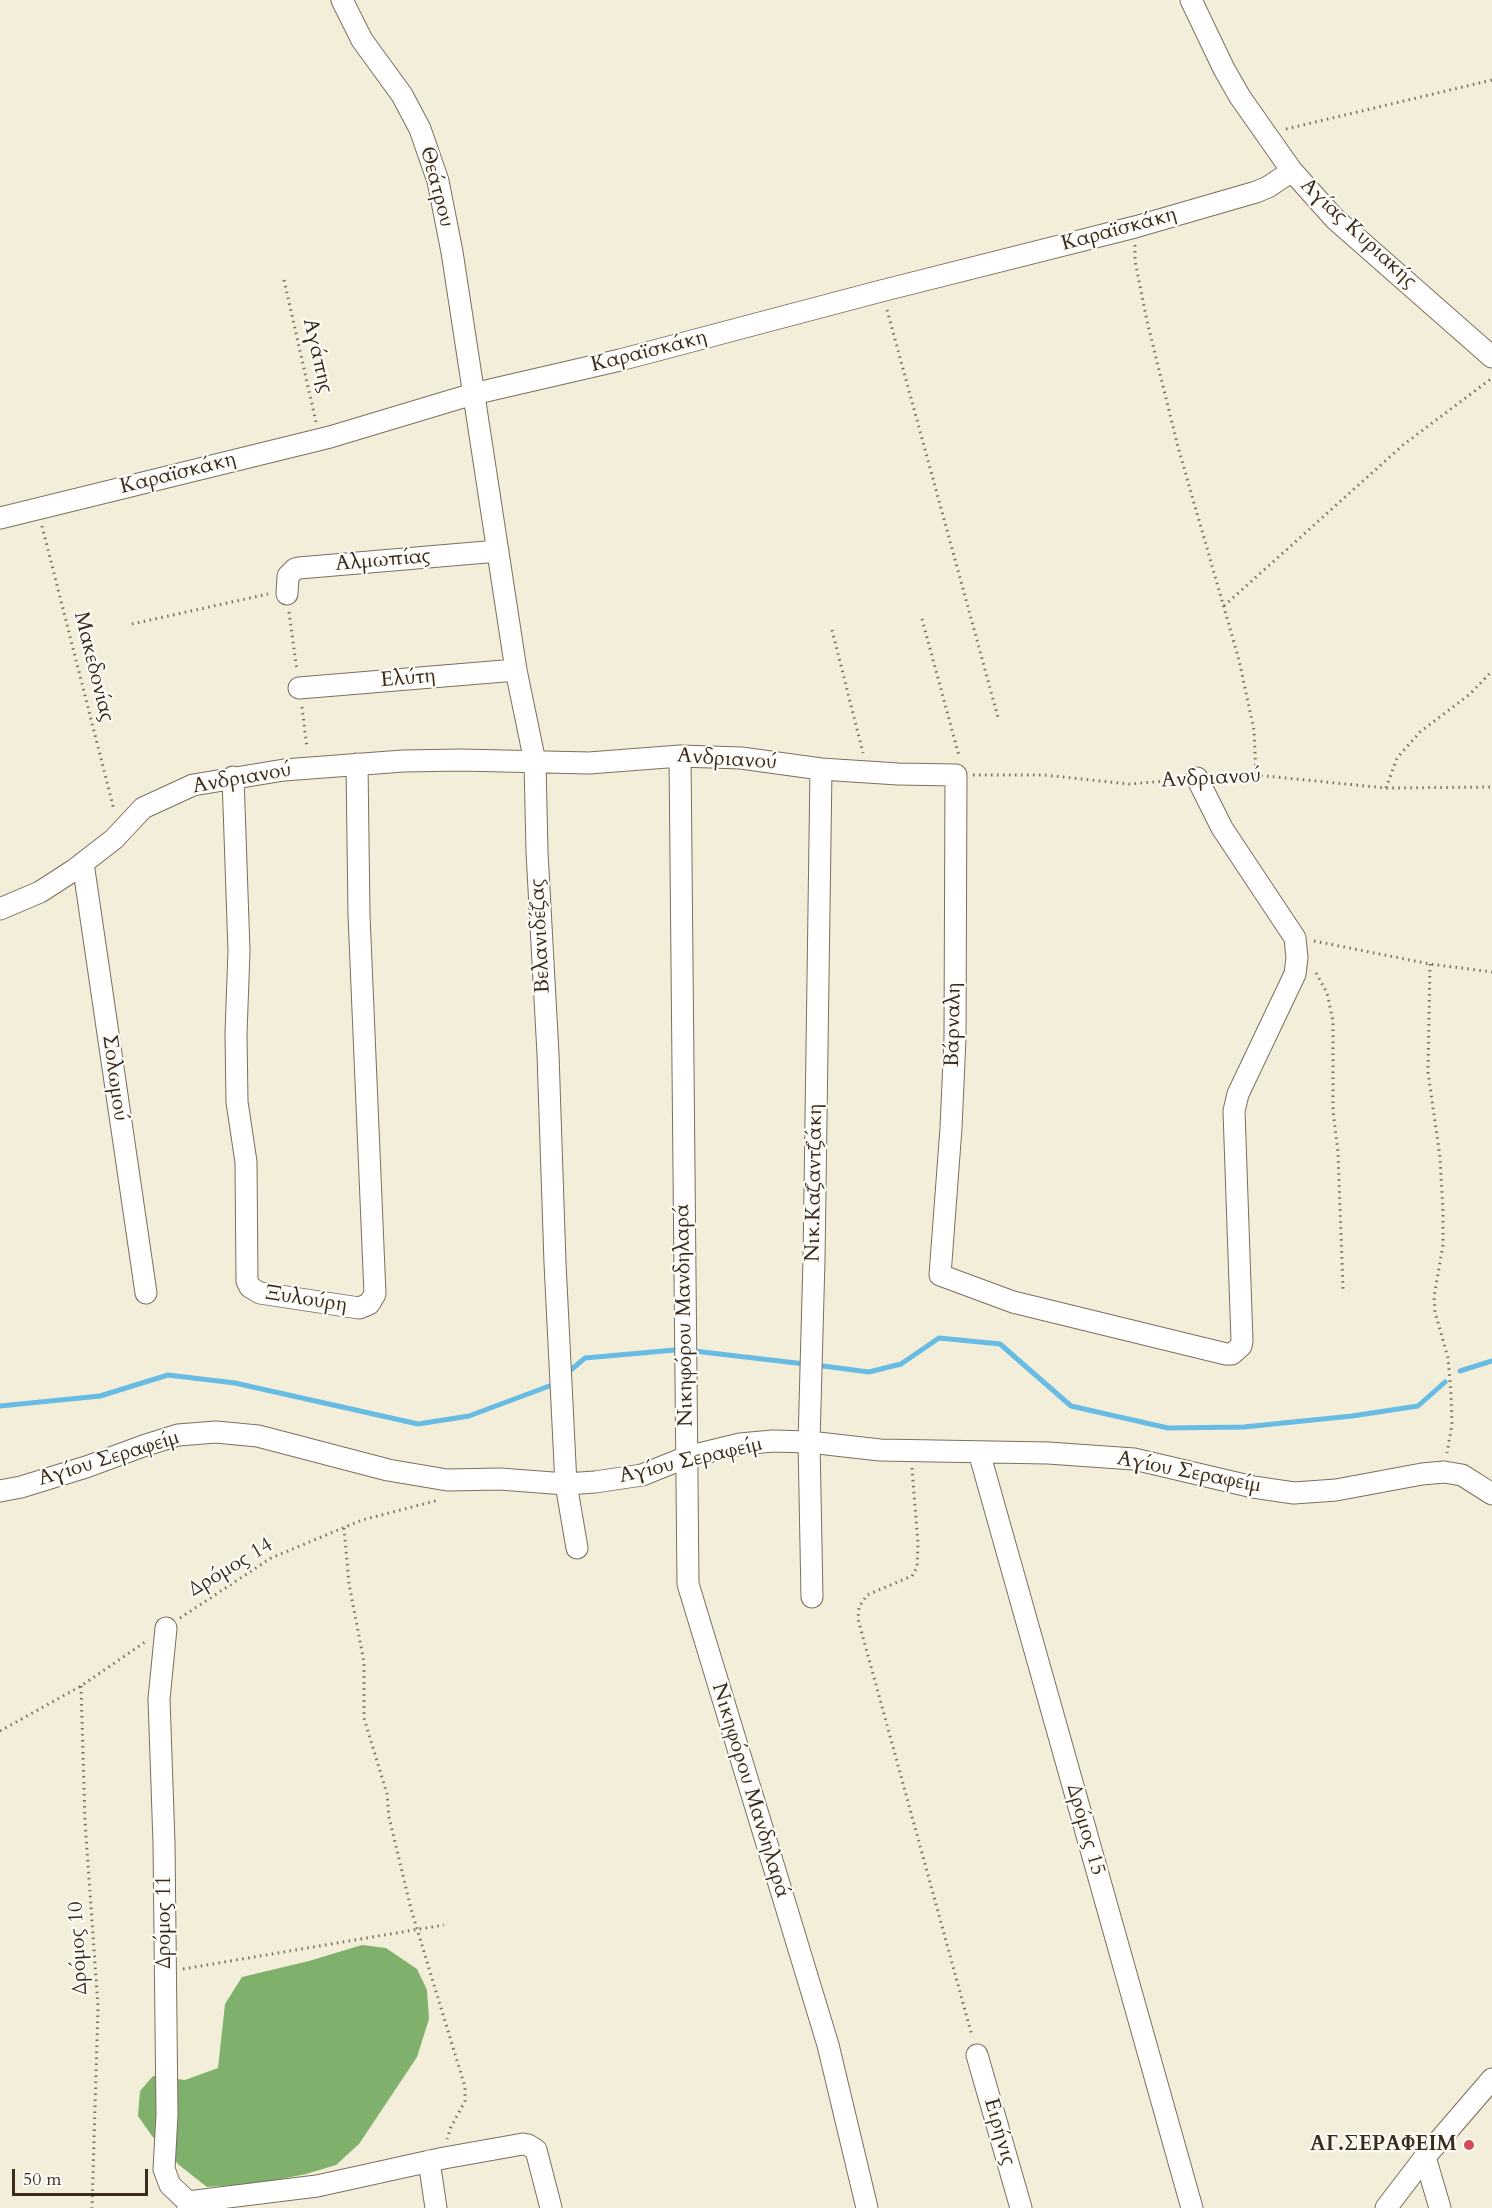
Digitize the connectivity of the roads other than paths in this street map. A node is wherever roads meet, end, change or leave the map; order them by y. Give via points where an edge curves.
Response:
1 (342, 0) edge
2 (1191, 0) edge
3 (1292, 171) junction
4 (1492, 357) edge
5 (473, 394) junction
6 (0, 518) edge
7 (498, 551) junction
8 (287, 594) road end
9 (516, 670) junction
10 (299, 688) road end
11 (680, 756) junction
12 (535, 762) junction
13 (357, 764) junction
14 (821, 769) junction
15 (956, 775) joint
16 (233, 777) junction
17 (1197, 778) road end
18 (83, 863) junction
19 (0, 909) edge
20 (146, 1293) dead end
21 (809, 1442) junction
22 (979, 1452) junction
23 (687, 1457) junction
24 (566, 1484) junction
25 (0, 1491) edge
26 (1492, 1494) edge
27 (577, 1548) dead end
28 (812, 1597) dead end
29 (166, 1628) road end
30 (977, 2055) road end
31 (1492, 2079) edge
32 (1425, 2157) junction
33 (436, 2159) junction
34 (188, 2205) edge
35 (436, 2208) edge
36 (551, 2208) edge
37 (867, 2208) edge
38 (1021, 2208) edge
39 (1191, 2208) edge
40 (1386, 2208) edge
41 (1440, 2208) edge

1 - 5 street, Θεάτρου via 362,40 420,129 438,181
2 - 3 street, Αγίας Κυριακής via 1224,69
3 - 4 street, Αγίας Κυριακής via 1335,219
3 - 5 street, Καραϊσκάκη via 1256,192 1135,227
5 - 6 street, Καραϊσκάκη via 320,439
5 - 7 street, Βελανιδέζας
7 - 8 street, Αλμωπίας via 300,568 288,576
7 - 9 street, Βελανιδέζας
9 - 10 street, Ελύτη
9 - 12 street, Βελανιδέζας
11 - 12 street, Ανδριανού via 589,763
11 - 14 street, Ανδριανού via 741,758
11 - 23 street, Νικηφόρου Μανδηλαρά
12 - 13 street, Ανδριανού
12 - 24 street, Βελανιδέζας
13 - 16 street, Ανδριανού
13 - 16 street, Ξυλούρη via 359,915 375,1294 369,1304 359,1308 260,1293 247,1281 246,1162 237,1102 239,951
14 - 15 street, Ανδριανού
14 - 21 street, Νικ.Καζαντζάκη
15 - 17 street, Βάρναλη via 955,1038 940,1275 1013,1302 1226,1354 1237,1351 1242,1341 1234,1111 1238,1094 1295,974 1297,958 1295,938 1222,828
16 - 18 street, Ανδριανού via 193,785 143,808
18 - 19 street, Ανδριανού via 40,892
18 - 20 street, Σολωμού
21 - 22 street, Αγίου Σεραφείμ via 910,1452
21 - 23 street, Αγίου Σεραφείμ via 740,1444
21 - 28 street, Νικ.Καζαντζάκη
22 - 26 street, Αγίου Σεραφείμ via 1134,1459 1294,1493 1444,1472 1462,1475
22 - 39 street, Δρόμος 15
23 - 24 street, Αγίου Σεραφείμ via 642,1474
23 - 37 street, Νικηφόρου Μανδηλαρά via 688,1584 828,2044
24 - 25 street, Αγίου Σεραφείμ via 447,1480 388,1470 258,1436 216,1432 178,1435
24 - 27 street, Βελανιδέζας
29 - 34 street, Δρόμος 11 via 159,1699 167,2115 164,2169 170,2184
30 - 38 street, Ειρήνις
31 - 32 street
32 - 40 street
32 - 41 street
33 - 34 street via 317,2186
33 - 35 street
33 - 36 street via 528,2145 536,2150

